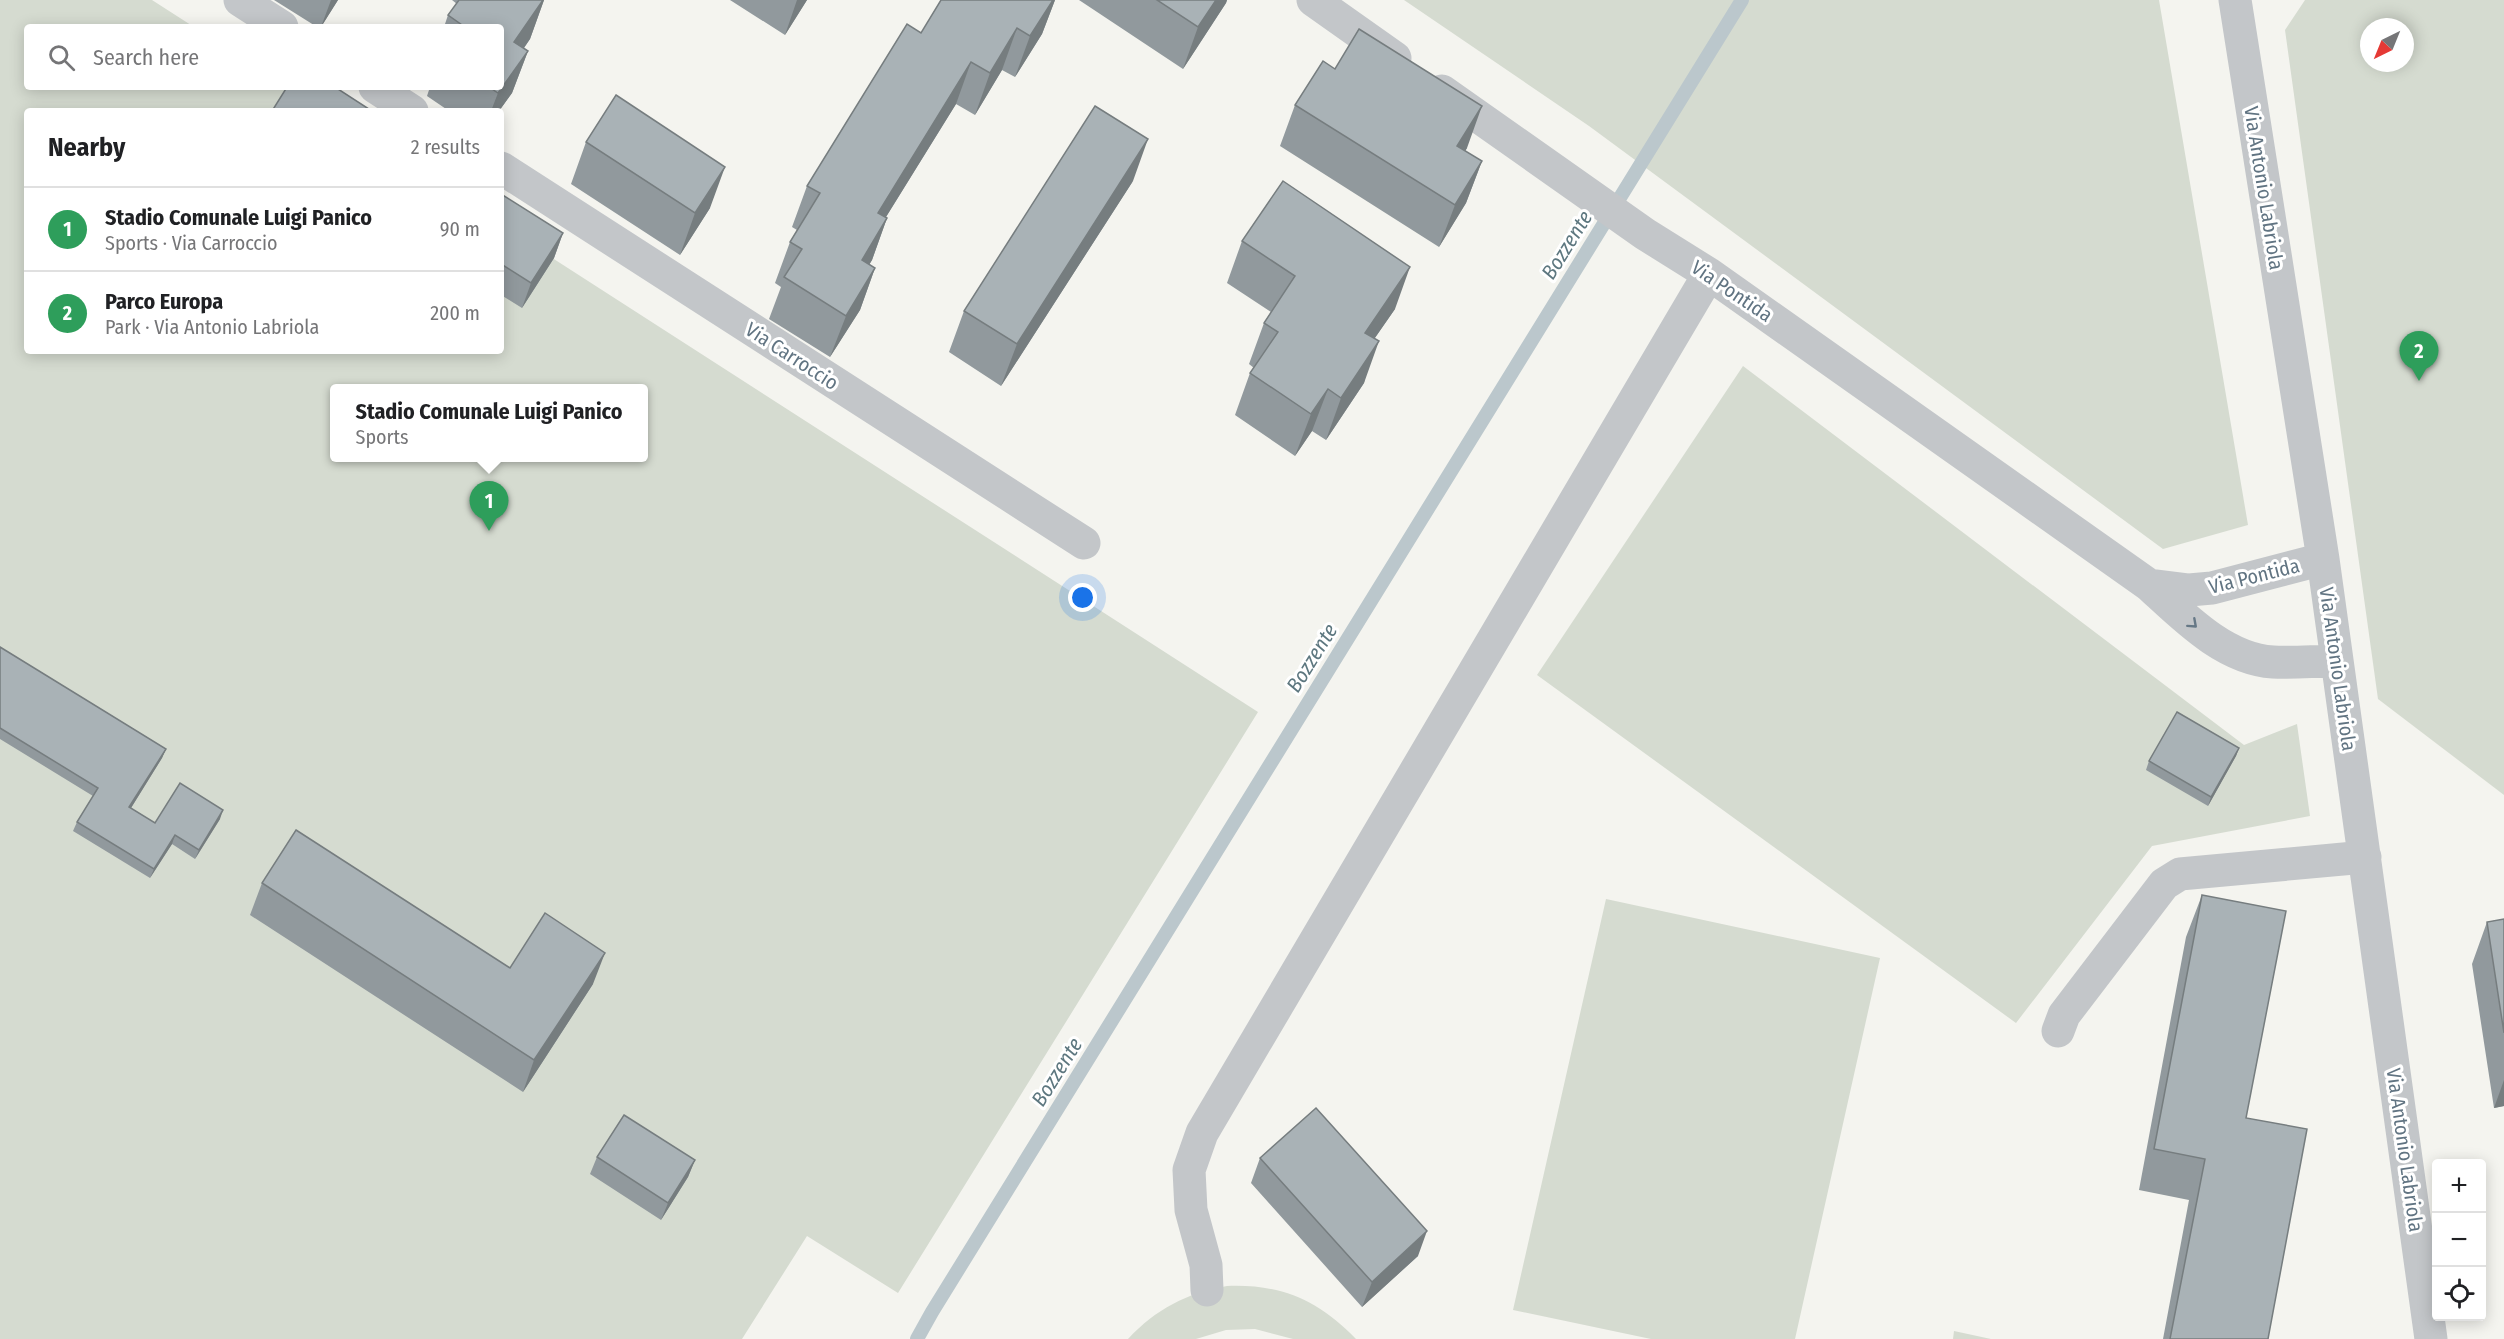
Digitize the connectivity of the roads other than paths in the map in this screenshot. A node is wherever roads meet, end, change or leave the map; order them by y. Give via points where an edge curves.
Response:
1 (240, 0) edge
2 (1313, 0) edge
3 (2235, 0) edge
4 (277, 24) edge
5 (380, 90) edge
6 (407, 108) edge
7 (504, 170) edge
8 (1709, 274) junction
9 (1084, 543) dead end
10 (2323, 559) junction
11 (2150, 585) junction
12 (2337, 661) junction
13 (2365, 858) junction
14 (2058, 1032) dead end
15 (1207, 1290) dead end
16 (2431, 1339) edge

1 - 4 street
2 - 8 street, Via Pontida via 1644,234
3 - 10 street, Via Antonio Labriola
5 - 6 street
7 - 9 street, Via Carroccio
8 - 11 street, Via Pontida
8 - 15 street via 1202,1133 1189,1170 1191,1210 1206,1265
10 - 11 street, Via Pontida via 2212,588 2189,590
10 - 12 street, Via Antonio Labriola
11 -> 12 street, Via Pontida via 2201,632 2235,651 2271,662
12 - 13 street, Via Antonio Labriola
13 - 14 street via 2180,874 2164,884 2064,1015
13 - 16 street, Via Antonio Labriola

